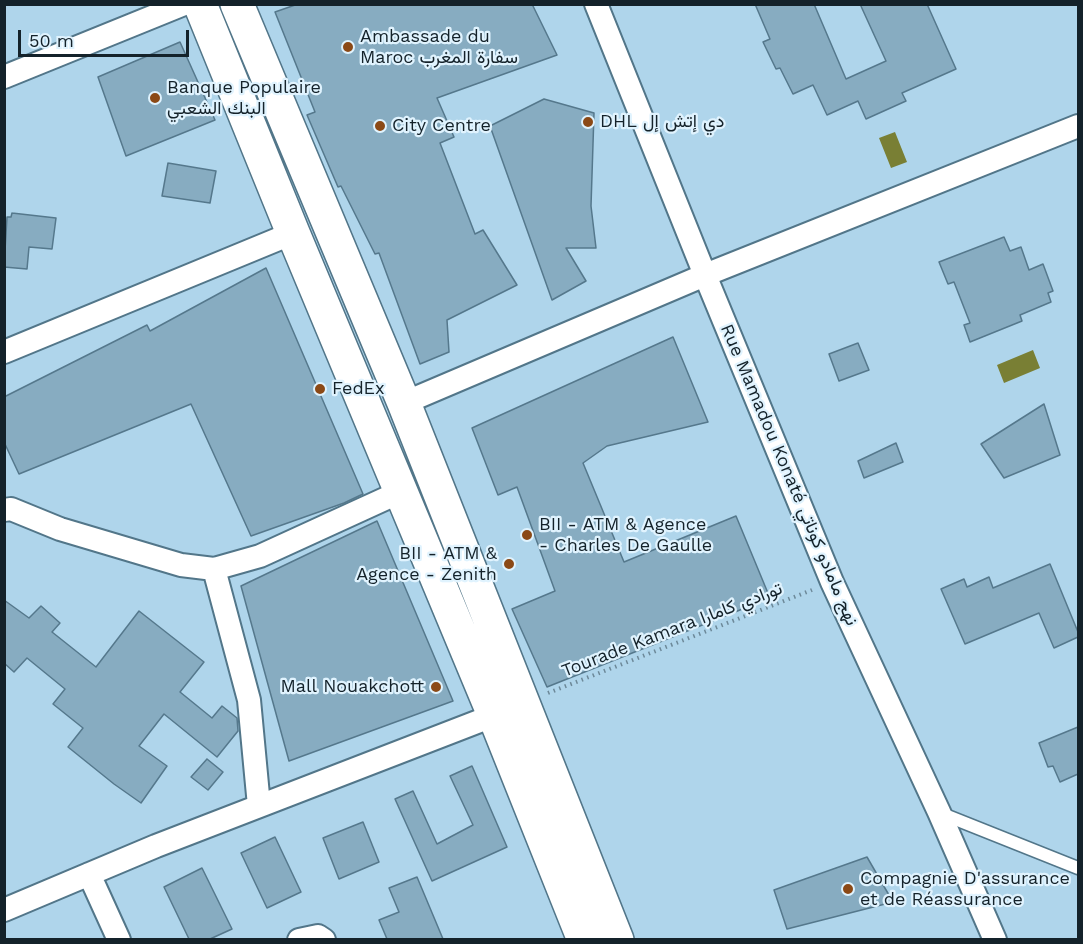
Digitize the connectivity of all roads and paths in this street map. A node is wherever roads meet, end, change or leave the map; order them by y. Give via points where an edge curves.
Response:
1 (184, 4) edge
2 (200, 4) edge
3 (237, 4) edge
4 (596, 4) edge
5 (4, 77) edge
6 (1078, 126) edge
7 (293, 233) junction
8 (705, 275) junction
9 (4, 352) edge
10 (404, 403) junction
11 (400, 492) junction
12 (4, 510) edge
13 (214, 569) junction
14 (832, 582) junction
15 (508, 709) junction
16 (259, 806) junction
17 (939, 812) junction
18 (1078, 868) edge
19 (89, 874) junction
20 (4, 910) edge
21 (119, 939) edge
22 (299, 939) edge
23 (324, 939) edge
24 (585, 939) edge
25 (617, 939) edge
26 (995, 939) edge

1 - 5 street
2 - 7 street
3 - 10 street
4 - 8 street, Rue Mamadou Konaté نهج مامادو كوناتي
6 - 8 street
7 - 9 street
7 - 11 street
8 - 10 street
8 - 14 street, Rue Mamadou Konaté نهج مامادو كوناتي
10 - 15 street
11 - 13 street via 260,556
11 - 15 street
12 - 13 street via 11,509 60,529 181,565
13 - 16 street via 249,700
14 - 15 path, Tourade Kamara تورادي كامارا
14 - 17 street, Rue Mamadou Konaté نهج مامادو كوناتي
15 - 16 street
15 - 24 street
15 - 25 street
16 - 19 street
17 - 18 lane
17 - 26 street, Rue Mamadou Konaté نهج مامادو كوناتي
19 - 20 street
19 - 21 street
22 - 23 street

